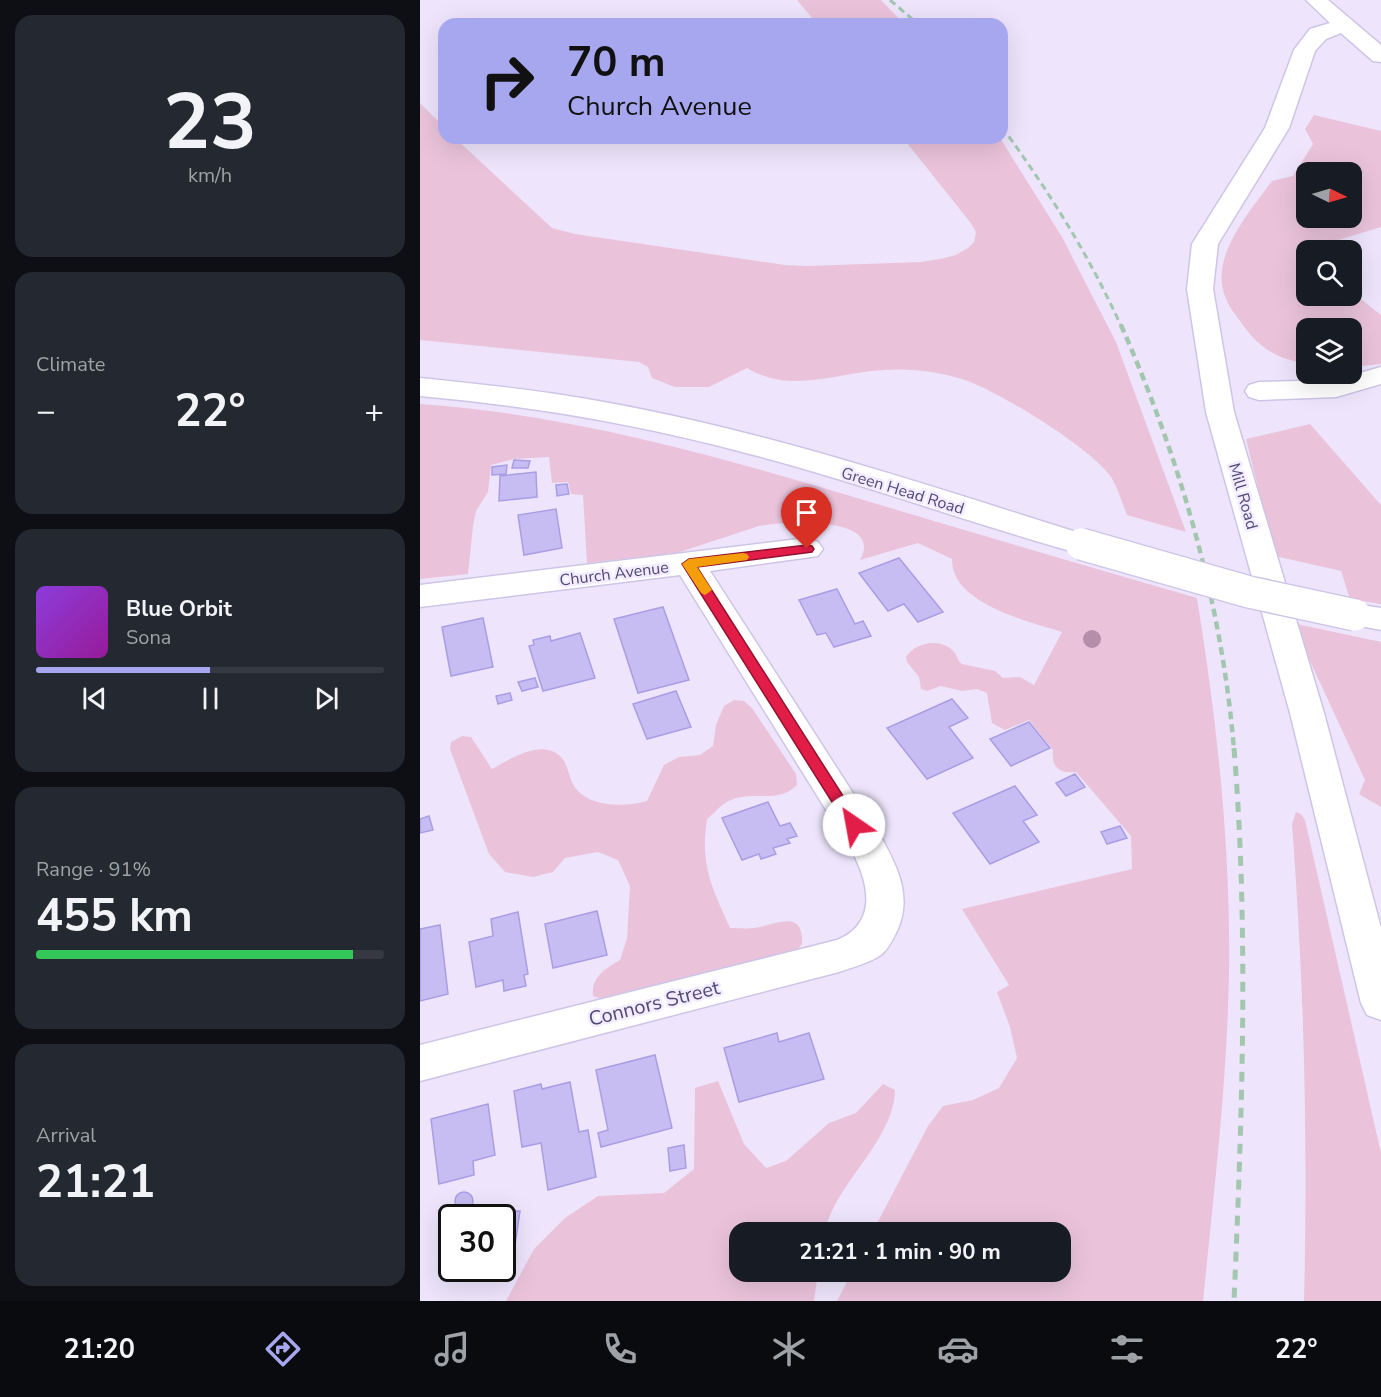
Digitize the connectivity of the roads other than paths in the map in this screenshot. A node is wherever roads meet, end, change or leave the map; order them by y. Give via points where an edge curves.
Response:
1 (1316, 0) edge
2 (1343, 25) junction
3 (1381, 56) edge
4 (1381, 375) edge
5 (420, 387) edge
6 (1259, 391) dead end
7 (807, 549) dead end
8 (689, 564) junction
9 (420, 596) edge
10 (1368, 617) edge
11 (1381, 1003) edge
12 (420, 1063) edge

1 - 2 street
2 - 3 street
2 - 11 street, Mill Road via 1318,34 1305,50 1277,128 1205,244 1200,289 1220,412 1307,712
4 - 6 street via 1336,388
5 - 10 street, Green Head Road, bridge via 551,402 653,421 860,477 1249,592
7 - 8 street, Church Avenue
8 - 9 street, Church Avenue
8 - 12 street, Connors Street via 867,845 880,870 885,893 879,927 872,939 839,956

